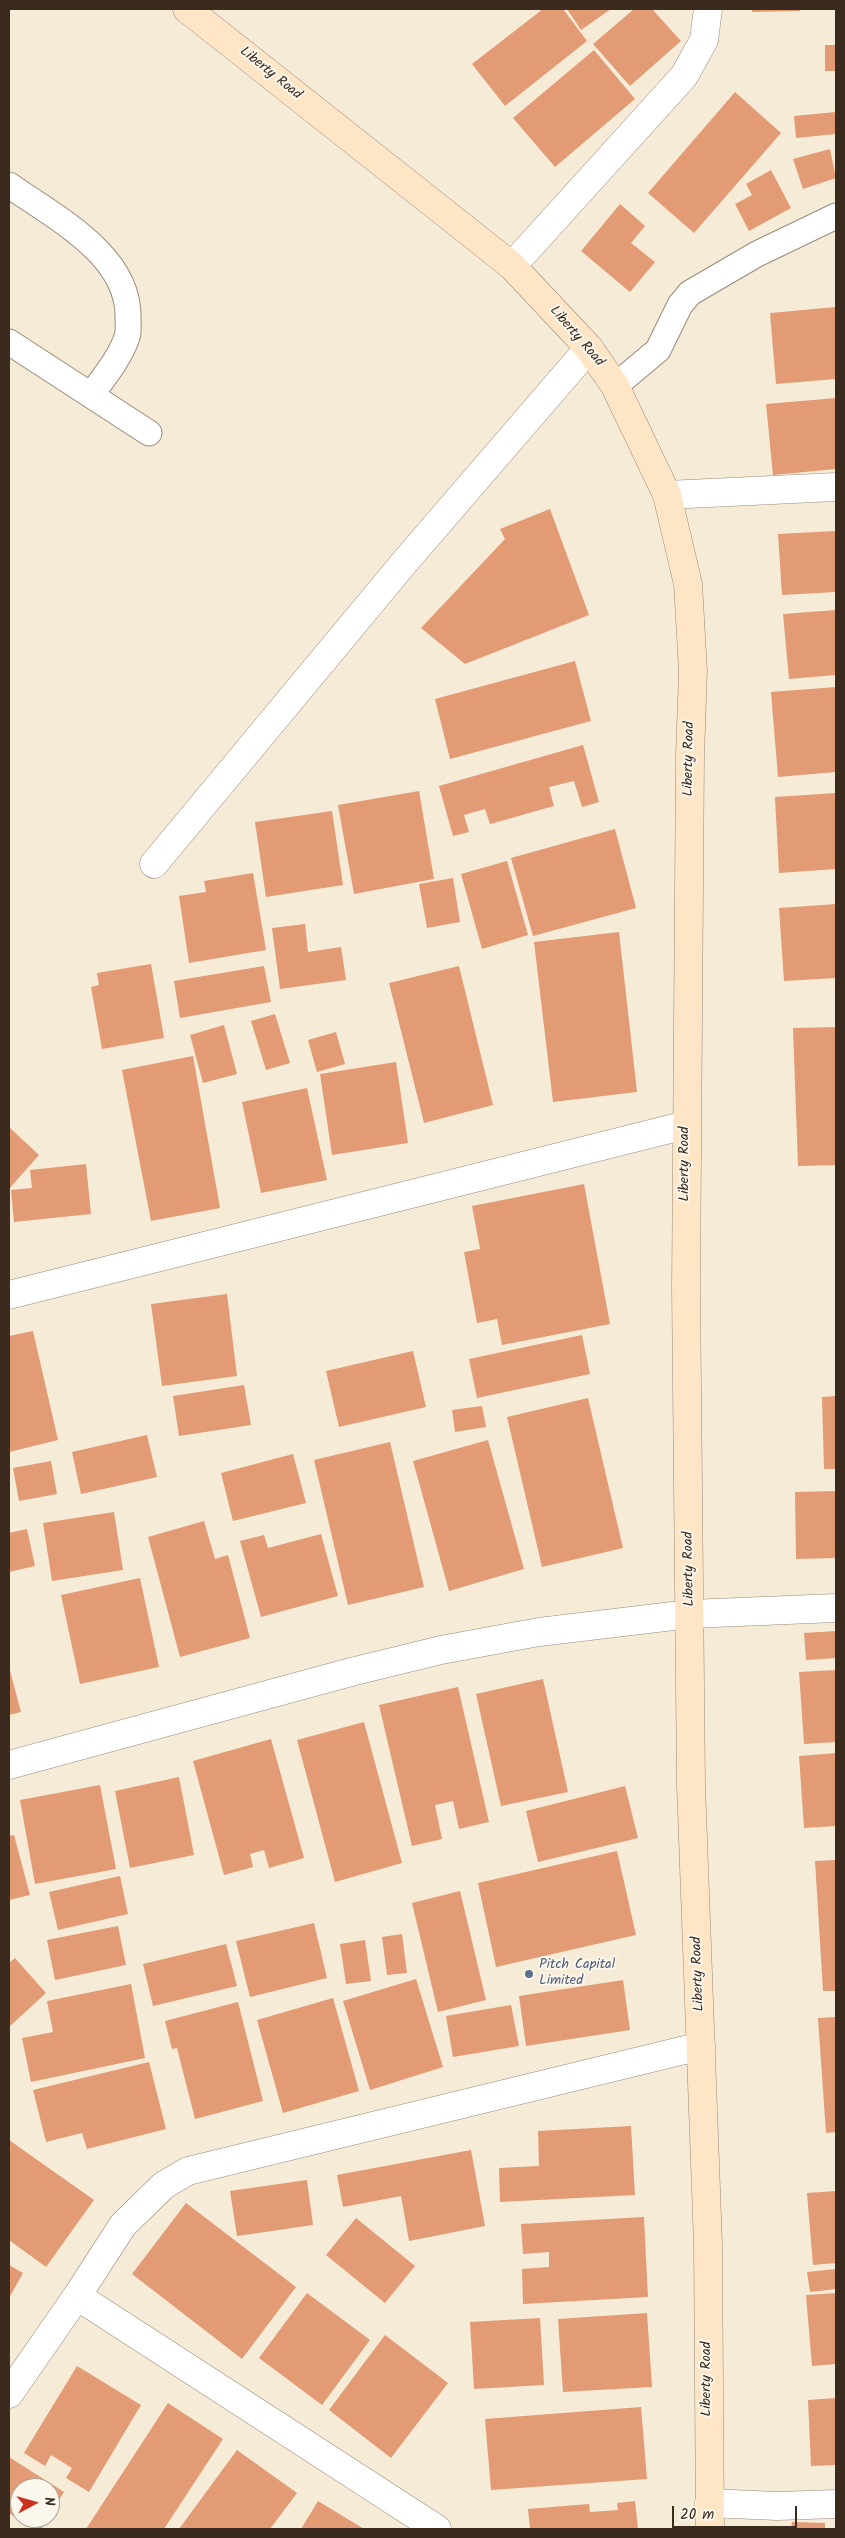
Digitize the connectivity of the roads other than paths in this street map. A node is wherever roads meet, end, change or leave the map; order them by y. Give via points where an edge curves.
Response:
1 (187, 9) edge
2 (708, 9) edge
3 (9, 186) edge
4 (836, 216) edge
5 (512, 266) junction
6 (9, 342) edge
7 (589, 348) junction
8 (615, 386) junction
9 (91, 395) junction
10 (149, 434) dead end
11 (836, 487) edge
12 (667, 495) junction
13 (154, 864) dead end
14 (686, 1125) junction
15 (9, 1295) edge
16 (836, 1608) edge
17 (690, 1614) junction
18 (9, 1765) edge
19 (702, 2046) junction
20 (77, 2296) junction
21 (9, 2394) edge
22 (836, 2504) edge
23 (710, 2516) edge
24 (437, 2529) edge

1 - 5 street, Liberty Road
2 - 5 street via 704,40 684,76
3 - 9 lane via 95,246 120,278 129,305 128,336
4 - 8 lane via 757,254 690,293 680,305 658,350
5 - 7 street, Liberty Road
6 - 9 lane
7 - 8 street, Liberty Road
7 - 13 street via 403,564
8 - 12 street, Liberty Road
9 - 10 lane
11 - 12 street
12 - 14 street, Liberty Road via 688,584 693,672
14 - 15 street
14 - 17 street, Liberty Road
16 - 17 street
17 - 18 street via 539,1632 441,1650
17 - 19 street, Liberty Road via 691,1785
19 - 20 street via 188,2171 164,2185 123,2225
19 - 23 street, Liberty Road via 708,2244
20 - 21 street
20 - 24 street
22 - 23 street via 777,2506

